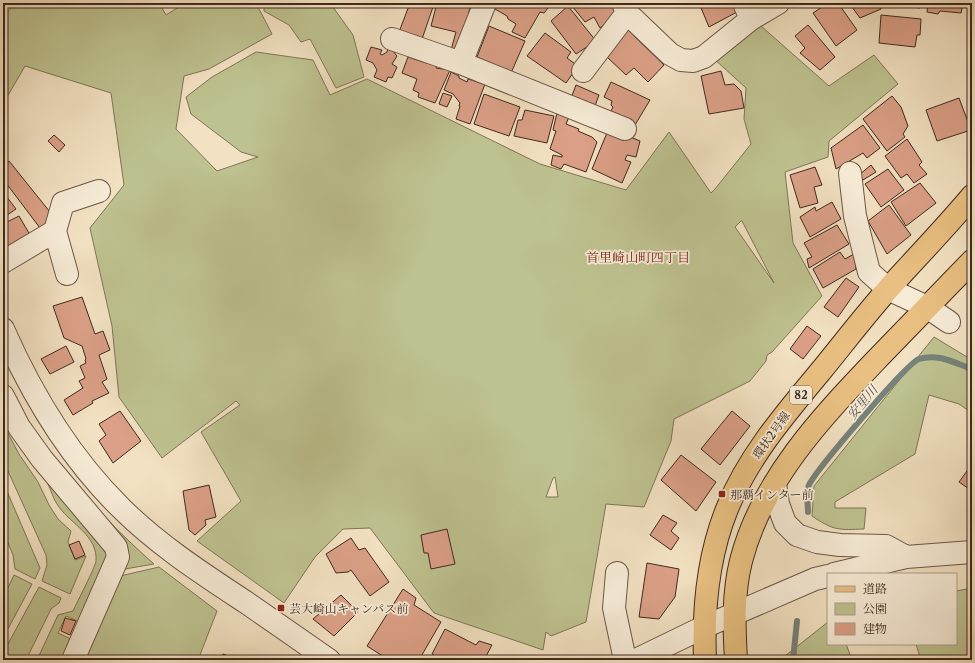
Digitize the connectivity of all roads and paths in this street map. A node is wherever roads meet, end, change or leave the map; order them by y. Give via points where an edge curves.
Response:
1 (485, 3) edge
2 (778, 3) edge
3 (625, 8) edge
4 (748, 11) edge
5 (392, 39) dead end
6 (461, 63) junction
7 (583, 71) dead end
8 (625, 129) dead end
9 (850, 174) dead end
10 (99, 191) dead end
11 (972, 196) edge
12 (55, 231) junction
13 (972, 261) edge
14 (3, 262) edge
15 (67, 274) dead end
16 (888, 289) junction
17 (928, 307) junction
18 (949, 322) dead end
19 (3, 329) edge
20 (3, 396) edge
21 (776, 484) junction
22 (972, 552) edge
23 (906, 557) junction
24 (873, 569) edge
25 (617, 573) dead end
26 (842, 573) edge
27 (827, 576) edge
28 (734, 615) junction
29 (704, 627) junction
30 (73, 660) edge
31 (329, 660) edge
32 (625, 660) edge
33 (636, 660) edge
34 (705, 660) edge
35 (736, 660) edge

1 - 6 street
2 - 4 street
3 - 4 street via 670,54 681,60 693,61 704,56
3 - 7 street
5 - 6 street
6 - 8 street
9 - 16 street via 855,216 869,272
10 - 12 street via 63,203
11 - 16 main road, 環状2号線 / 82
12 - 14 street
12 - 15 street
13 - 17 main road, 82
16 - 17 street
16 - 29 main road, 環状2号線 / 82 via 774,428 744,475 727,508 713,555
17 - 18 street
17 - 21 main road, 82 via 830,408 804,440
19 - 31 street via 49,420 92,478 121,508 153,537 199,571
20 - 30 street via 19,427 42,459 116,547 118,557
21 - 23 street via 778,504 785,522 797,535 817,542 840,545 886,546
21 - 28 main road, 82 via 748,540 738,576
22 - 23 street
23 - 24 street
24 - 26 street
25 - 32 street via 614,608
27 - 28 street via 815,579
28 - 29 street
28 - 35 main road, 82
29 - 33 street
29 - 34 main road, 環状2号線 / 82

